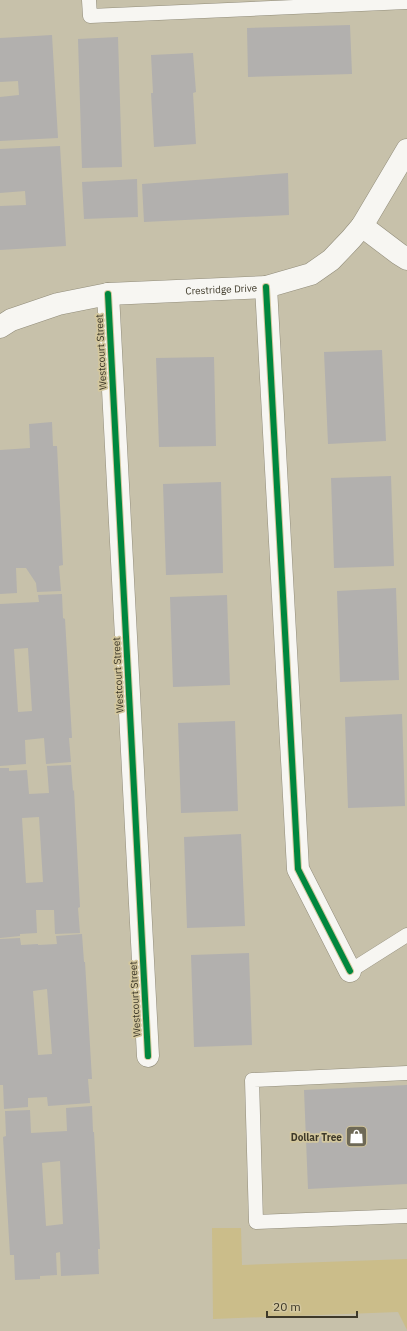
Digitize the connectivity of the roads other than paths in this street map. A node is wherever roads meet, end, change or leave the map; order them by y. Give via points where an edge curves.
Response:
1 (89, 0) edge
2 (407, 2) edge
3 (407, 150) edge
4 (362, 226) junction
5 (407, 259) edge
6 (266, 287) junction
7 (108, 294) junction
8 (0, 327) edge
9 (407, 935) edge
10 (350, 971) joint
11 (148, 1056) dead end
12 (407, 1074) edge
13 (407, 1216) edge

1 - 2 lane via 90,16
3 - 4 street, Crestridge Drive
4 - 5 street
4 - 6 street, Crestridge Drive via 331,260 311,274
6 - 7 street, Crestridge Drive
6 - 10 street via 298,869
7 - 8 street, Crestridge Drive via 58,304 10,320
7 - 11 street, Westcourt Street
9 - 10 lane
12 - 13 lane via 252,1080 256,1222

